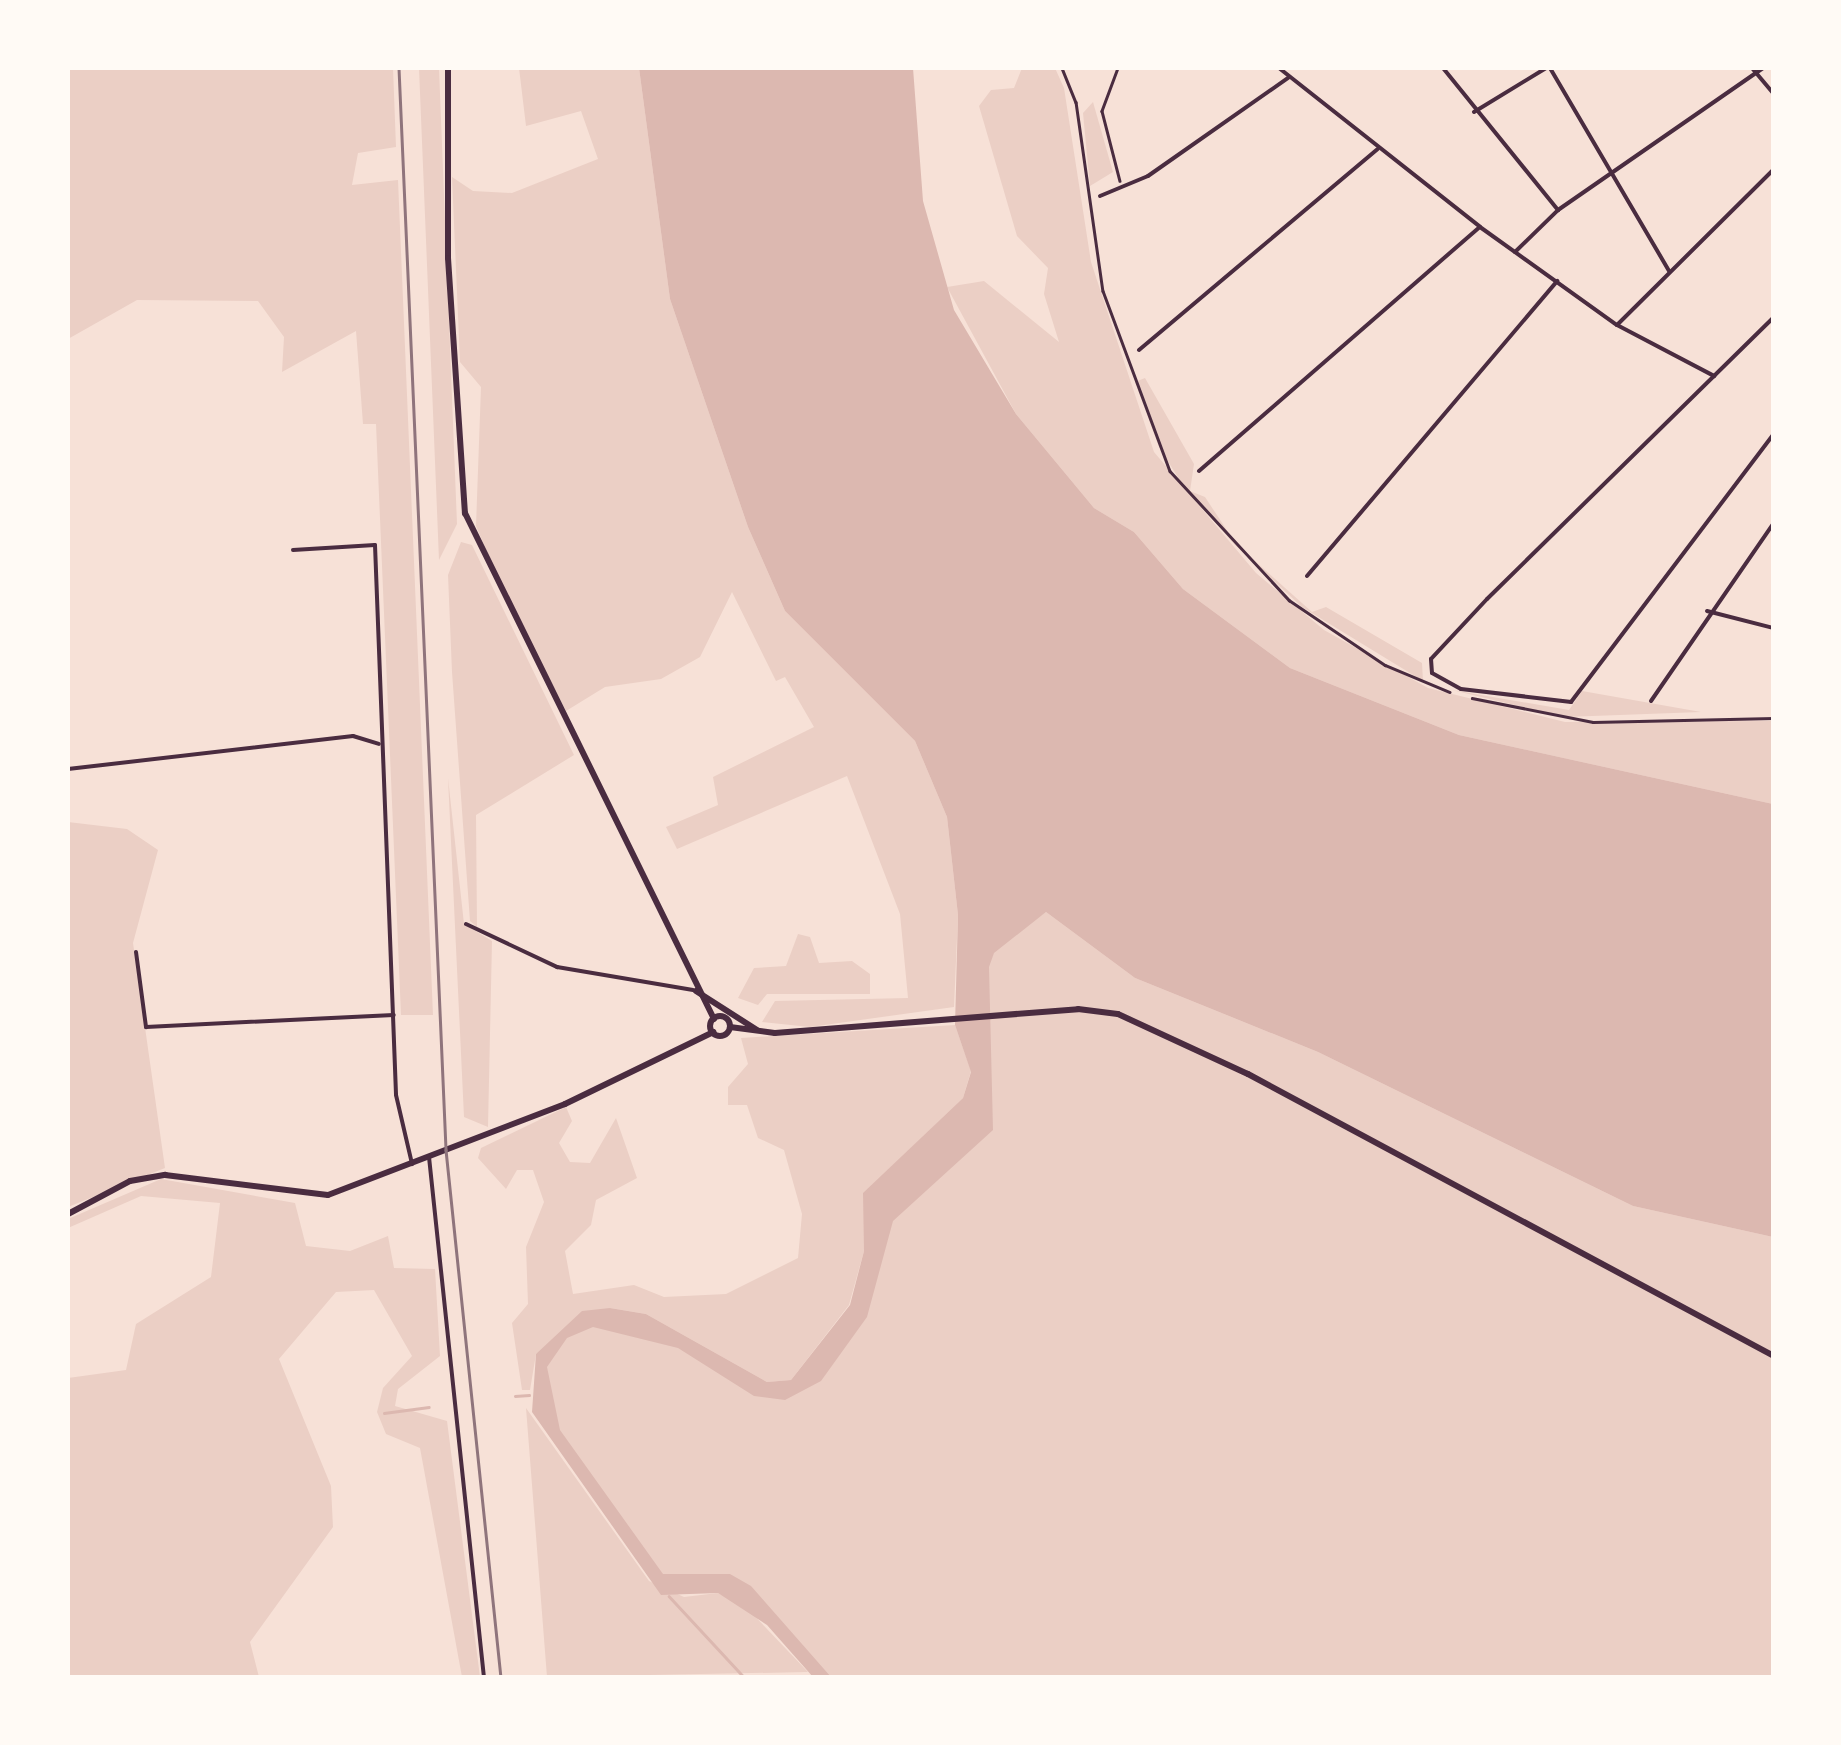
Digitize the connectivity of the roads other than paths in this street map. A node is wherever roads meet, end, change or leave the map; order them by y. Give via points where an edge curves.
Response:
1 (448, 68) edge
2 (1278, 68) edge
3 (1443, 68) edge
4 (1548, 68) edge
5 (1762, 68) edge
6 (1754, 70) edge
7 (1288, 78) junction
8 (1774, 94) edge
9 (1474, 112) junction
10 (1378, 149) junction
11 (1774, 169) edge
12 (1610, 172) junction
13 (1100, 196) dead end
14 (1558, 210) junction
15 (1480, 228) junction
16 (1515, 252) junction
17 (1670, 271) junction
18 (1557, 281) junction
19 (1774, 317) edge
20 (1617, 324) junction
21 (1140, 350) dead end
22 (1714, 376) junction
23 (1774, 434) edge
24 (1199, 472) dead end
25 (1774, 523) edge
26 (294, 550) dead end
27 (1307, 576) dead end
28 (1708, 612) junction
29 (1773, 628) edge
30 (1651, 701) dead end
31 (379, 744) junction
32 (68, 770) edge
33 (466, 924) dead end
34 (136, 952) dead end
35 (693, 990) junction
36 (394, 1015) junction
37 (714, 1018) junction
38 (730, 1028) junction
39 (758, 1031) junction
40 (713, 1032) junction
41 (430, 1157) junction
42 (412, 1164) junction
43 (68, 1214) edge
44 (1774, 1356) edge
45 (484, 1678) edge

1 - 35 main road via 448,272 465,513
2 - 7 street
3 - 9 street
4 - 9 street
4 - 12 street
5 - 6 street
6 - 8 street
6 - 12 street
7 - 10 street
7 - 13 street
9 - 14 street
10 - 15 street
10 - 21 street
11 - 17 street
12 - 14 street
12 - 17 street
14 - 16 street
15 - 16 street
15 - 24 street
16 - 18 street
17 - 20 street
18 - 20 street
18 - 27 street
19 - 22 street
20 - 22 street
22 - 23 street via 1431,659 1436,677 1462,689 1570,702
25 - 28 street
26 - 31 street via 375,545
28 - 29 street
28 - 30 street
31 - 32 street via 353,736
31 - 36 street
33 - 35 street via 557,967
34 - 36 street via 146,1027
35 - 37 main road
35 - 39 main road
36 - 42 street via 398,1123
37 - 38 main road
37 - 40 main road
38 - 39 main road
38 - 40 main road
39 - 44 main road via 1098,1010 1154,1028
40 - 41 main road
41 - 42 main road
41 - 45 street
42 - 43 main road via 299,1198 146,1176

